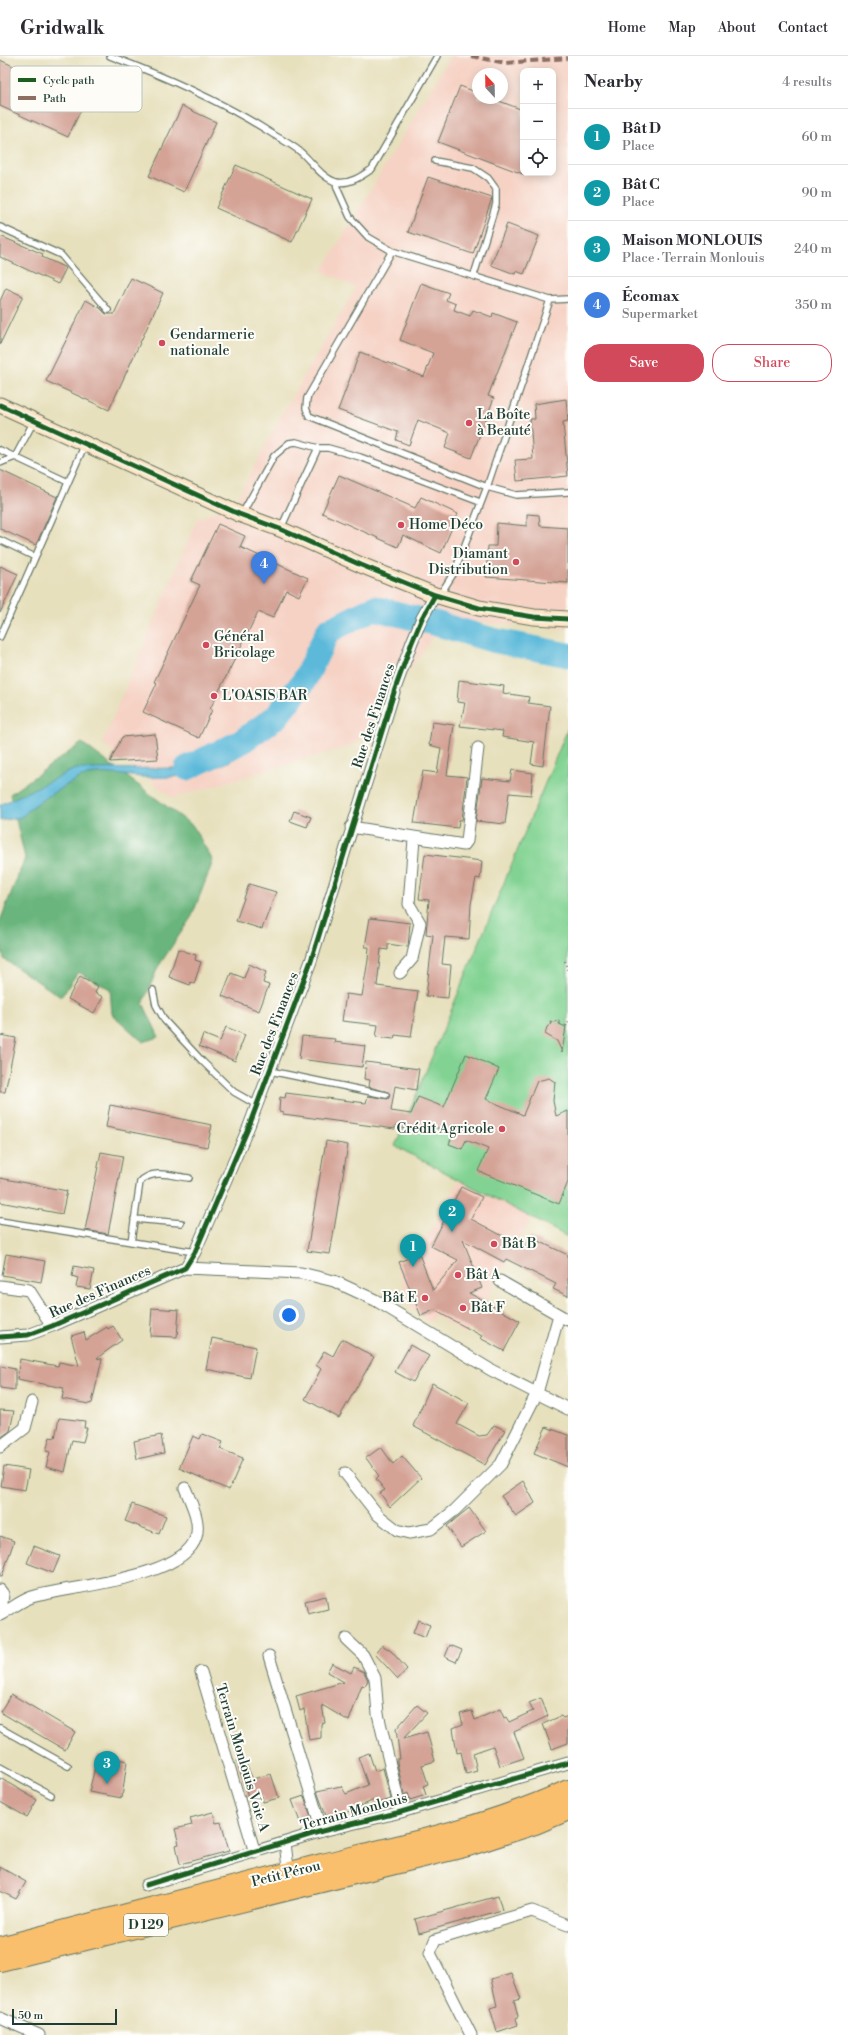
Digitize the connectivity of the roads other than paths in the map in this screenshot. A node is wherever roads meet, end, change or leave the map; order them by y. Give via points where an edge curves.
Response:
1 (110, 56) edge
2 (437, 56) edge
3 (138, 66) edge
4 (142, 67) edge
5 (435, 161) dead end
6 (336, 182) junction
7 (0, 227) edge
8 (392, 251) junction
9 (474, 275) junction
10 (568, 298) edge
11 (550, 300) junction
12 (108, 310) dead end
13 (0, 405) edge
14 (34, 420) junction
15 (85, 444) junction
16 (318, 448) junction
17 (0, 450) edge
18 (15, 457) junction
19 (0, 463) edge
20 (68, 482) junction
21 (487, 487) junction
22 (568, 492) edge
23 (480, 502) junction
24 (241, 515) junction
25 (280, 529) junction
26 (0, 540) edge
27 (35, 557) junction
28 (435, 595) junction
29 (568, 619) edge
30 (0, 637) edge
31 (478, 748) dead end
32 (351, 827) junction
33 (414, 839) junction
34 (400, 973) dead end
35 (153, 990) dead end
36 (270, 1071) junction
37 (386, 1095) dead end
38 (257, 1105) junction
39 (189, 1178) dead end
40 (134, 1218) junction
41 (0, 1221) edge
42 (181, 1223) dead end
43 (131, 1242) junction
44 (195, 1252) junction
45 (185, 1268) junction
46 (500, 1281) dead end
47 (0, 1286) edge
48 (563, 1317) edge
49 (52, 1326) junction
50 (0, 1337) edge
51 (537, 1393) junction
52 (32, 1402) dead end
53 (568, 1409) edge
54 (0, 1447) edge
55 (345, 1473) dead end
56 (185, 1488) dead end
57 (0, 1590) edge
58 (1, 1615) edge
59 (346, 1639) dead end
60 (269, 1656) dead end
61 (200, 1672) dead end
62 (0, 1728) edge
63 (568, 1763) edge
64 (68, 1766) dead end
65 (0, 1767) edge
66 (568, 1790) edge
67 (51, 1795) dead end
68 (568, 1810) edge
69 (401, 1812) junction
70 (322, 1831) junction
71 (285, 1843) junction
72 (255, 1853) junction
73 (290, 1881) junction
74 (146, 1885) dead end
75 (568, 1925) edge
76 (59, 1932) junction
77 (0, 1946) edge
78 (0, 1958) edge
79 (0, 1961) edge
80 (0, 2018) edge
81 (39, 2035) edge
82 (471, 2035) edge

1 - 3 lane
2 - 6 lane via 372,169 358,180
4 - 6 lane via 202,94 262,128 303,154 318,171
5 - 9 lane via 473,168 488,178 496,188 496,204
6 - 8 lane via 350,217 368,237
7 - 12 lane via 61,255
8 - 9 lane
8 - 21 lane via 308,398 306,408 309,416
9 - 11 lane
10 - 11 lane
11 - 21 lane
13 - 14 street
14 - 15 street
14 - 18 lane
15 - 20 lane
15 - 24 street
16 - 23 lane via 328,448 360,457
16 - 24 lane via 296,442 282,447 274,456
16 - 25 lane
17 - 18 lane
18 - 19 lane
18 - 20 lane
20 - 27 lane
21 - 22 lane via 516,495
21 - 23 lane
23 - 28 lane via 455,571 443,590
24 - 25 street
25 - 28 street
26 - 27 lane
27 - 30 lane
28 - 29 street via 479,608 534,617
28 - 32 street, Rue des Finances via 417,630 395,689
31 - 33 street via 466,844 462,846
32 - 33 street
32 - 36 street, Rue des Finances via 311,961
33 - 34 street via 409,904 420,923 412,959
35 - 38 lane via 156,1004 165,1021 234,1092
36 - 37 lane
36 - 38 street, Rue des Finances
38 - 44 street, Rue des Finances
39 - 40 lane via 154,1173 144,1177 140,1182
40 - 42 lane
40 - 43 lane
41 - 43 lane
43 - 44 lane
44 - 45 street, Rue des Finances
45 - 49 street, Rue des Finances
45 - 51 street via 301,1273 334,1281 376,1300 491,1370
46 - 48 street
47 - 49 street via 29,1290
48 - 51 street
49 - 50 street, Rue des Finances via 28,1335
51 - 53 street
51 - 55 street via 501,1464 455,1510 431,1529 409,1533 397,1530 378,1515
52 - 54 street via 25,1428
56 - 58 street via 198,1523 196,1538 186,1553 172,1562 141,1574 29,1598
57 - 58 street via 3,1594
59 - 69 street via 363,1655 375,1678 378,1714
60 - 70 street
61 - 72 street, Terrain Monlouis Voie A
62 - 64 lane
63 - 69 street, Terrain Monlouis
65 - 67 lane
66 - 73 highway, Petit Pérou / D 129 via 485,1821
68 - 73 highway, Petit Pérou / D 129 via 468,1846
69 - 70 street, Terrain Monlouis
70 - 71 street, Terrain Monlouis
71 - 72 street, Terrain Monlouis
71 - 73 street, Terrain Monlouis
72 - 74 street, Terrain Monlouis
73 - 76 highway, Petit Pérou / D 129
73 - 79 highway, Petit Pérou / D 129
75 - 82 street via 532,1911 435,1940 430,1953
76 - 77 highway, Petit Pérou / D 129
76 - 78 street via 3,1953
80 - 81 street

